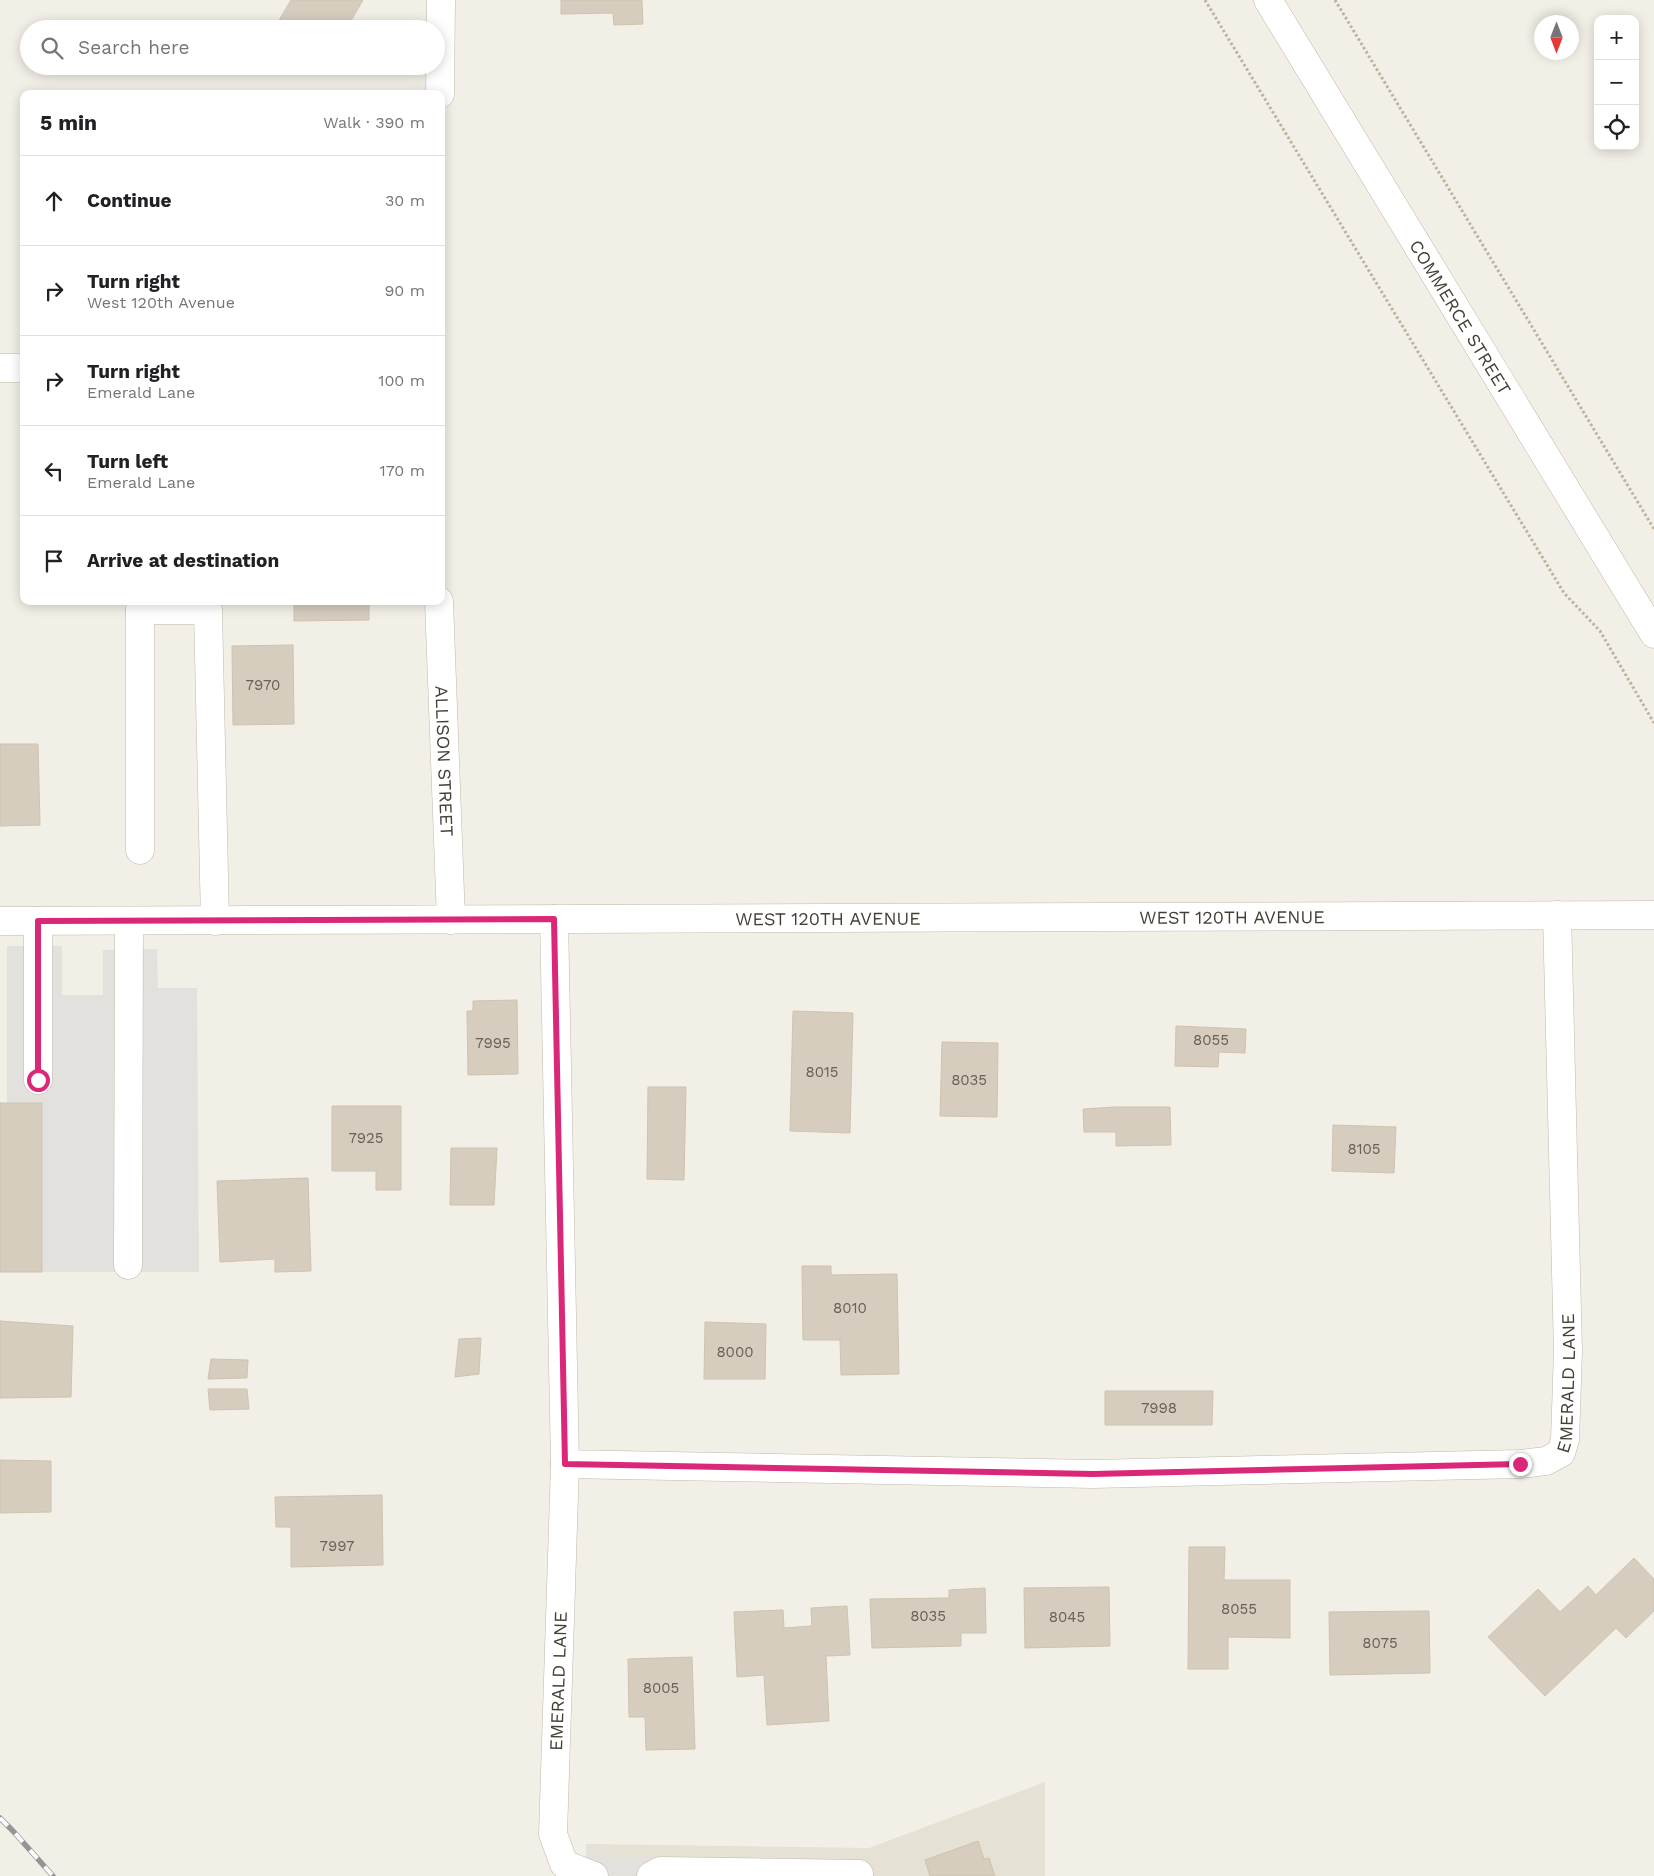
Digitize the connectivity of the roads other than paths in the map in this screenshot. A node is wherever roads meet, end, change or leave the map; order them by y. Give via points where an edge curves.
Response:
1 (441, 0) edge
2 (1268, 0) edge
3 (441, 20) edge
4 (440, 75) edge
5 (440, 90) edge
6 (0, 368) edge
7 (20, 368) edge
8 (439, 605) edge
9 (141, 606) edge
10 (1654, 634) edge
11 (140, 850) dead end
12 (1557, 915) junction
13 (1654, 915) edge
14 (554, 919) junction
15 (215, 920) junction
16 (451, 920) junction
17 (0, 921) edge
18 (38, 921) junction
19 (129, 921) junction
20 (38, 1080) dead end
21 (128, 1265) dead end
22 (565, 1464) junction
23 (859, 1874) dead end
24 (594, 1876) edge
25 (651, 1876) edge

1 - 3 street
2 - 10 street, COMMERCE STREET
4 - 5 street
6 - 7 street
8 - 16 street, ALLISON STREET
9 - 11 street
9 - 15 street via 208,610
12 - 13 street, WEST 120TH AVENUE
12 - 14 street, WEST 120TH AVENUE
12 - 22 street, EMERALD LANE via 1568,1351 1565,1440 1560,1453 1546,1461 1093,1474
14 - 16 street, WEST 120TH AVENUE
14 - 22 street, EMERALD LANE
15 - 16 street, WEST 120TH AVENUE
15 - 19 street, WEST 120TH AVENUE
17 - 18 street, WEST 120TH AVENUE
18 - 19 street, WEST 120TH AVENUE
18 - 20 street
19 - 21 street
22 - 24 street, EMERALD LANE via 553,1834 564,1864
23 - 25 street via 660,1871

